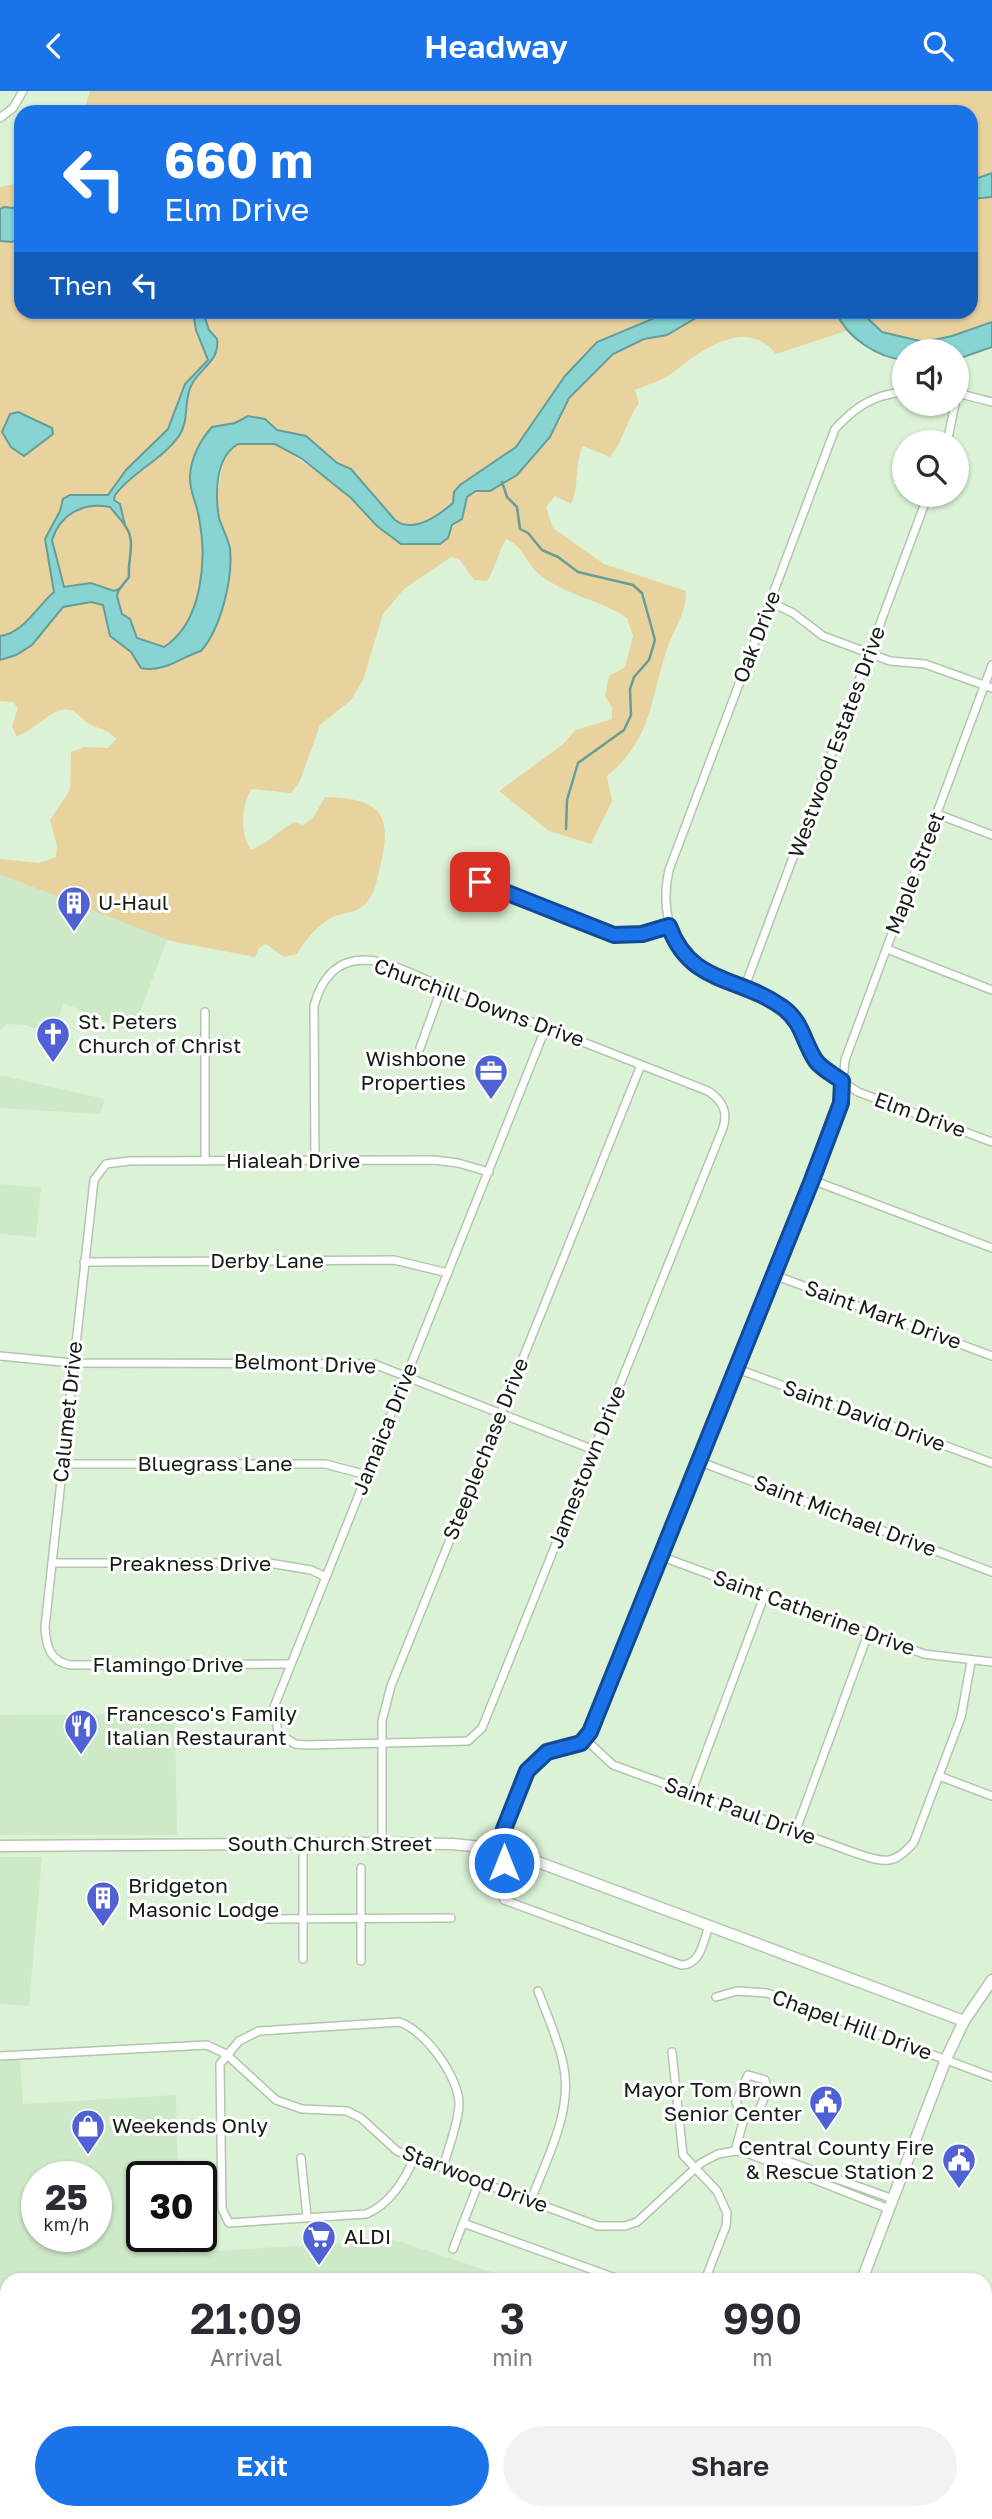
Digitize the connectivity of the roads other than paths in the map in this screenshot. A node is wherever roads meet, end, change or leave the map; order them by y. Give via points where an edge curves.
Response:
1 (23, 91) edge
2 (0, 118) edge
3 (892, 393) edge
4 (969, 396) edge
5 (992, 402) edge
6 (924, 507) edge
7 (770, 602) junction
8 (870, 653) junction
9 (992, 665) edge
10 (988, 686) edge
11 (937, 814) junction
12 (992, 835) edge
13 (473, 874) dead end
14 (669, 926) junction
15 (887, 949) junction
16 (442, 987) junction
17 (744, 989) junction
18 (992, 990) edge
19 (205, 1012) dead end
20 (546, 1027) junction
21 (420, 1048) dead end
22 (641, 1065) junction
23 (842, 1081) junction
24 (724, 1107) joint
25 (992, 1142) edge
26 (205, 1161) junction
27 (315, 1161) junction
28 (98, 1171) joint
29 (489, 1173) junction
30 (812, 1180) junction
31 (992, 1248) edge
32 (84, 1262) junction
33 (448, 1273) junction
34 (774, 1275) junction
35 (0, 1356) edge
36 (992, 1356) edge
37 (72, 1363) junction
38 (735, 1368) junction
39 (407, 1375) junction
40 (500, 1412) junction
41 (594, 1450) junction
42 (698, 1461) junction
43 (62, 1464) junction
44 (992, 1464) edge
45 (367, 1475) junction
46 (660, 1556) junction
47 (52, 1563) junction
48 (992, 1572) edge
49 (326, 1577) junction
50 (765, 1594) junction
51 (868, 1634) junction
52 (50, 1653) joint
53 (971, 1662) junction
54 (992, 1662) edge
55 (290, 1664) junction
56 (585, 1739) junction
57 (381, 1745) junction
58 (939, 1776) junction
59 (691, 1793) junction
60 (992, 1796) edge
61 (796, 1830) junction
62 (382, 1843) junction
63 (303, 1844) junction
64 (0, 1846) edge
65 (503, 1849) junction
66 (361, 1868) dead end
67 (361, 1918) junction
68 (451, 1918) dead end
69 (264, 1919) dead end
70 (303, 1919) junction
71 (709, 1926) junction
72 (303, 1959) dead end
73 (361, 1961) dead end
74 (992, 1980) edge
75 (538, 1991) dead end
76 (716, 1997) dead end
77 (964, 2021) junction
78 (672, 2052) dead end
79 (226, 2054) junction
80 (0, 2056) edge
81 (946, 2059) junction
82 (992, 2077) edge
83 (745, 2115) junction
84 (735, 2151) junction
85 (301, 2158) dead end
86 (414, 2158) junction
87 (443, 2168) junction
88 (694, 2169) junction
89 (479, 2182) junction
90 (531, 2200) junction
91 (891, 2204) junction
92 (307, 2217) junction
93 (463, 2223) junction
94 (453, 2249) dead end
95 (602, 2273) edge
96 (708, 2273) edge
97 (865, 2273) edge

1 - 2 street
3 - 7 street, Oak Drive via 863,403 835,429
4 - 5 street
6 - 8 street, Westwood Estates Drive
7 - 8 street via 823,636
7 - 14 street, Oak Drive via 669,870 665,902
8 - 10 street via 890,661 925,664
8 - 17 street, Westwood Estates Drive
9 - 10 street, Maple Street
10 - 11 street, Maple Street
11 - 12 street
11 - 15 street, Maple Street
13 - 14 street via 493,890 614,935 642,934
14 - 17 street, Elm Drive via 683,955 704,972
15 - 18 street
15 - 23 street, Maple Street via 845,1060
16 - 20 street, Churchill Downs Drive
16 - 21 street
16 - 27 street, Churchill Downs Drive via 363,960 338,967 323,981 314,1006
17 - 23 street, Elm Drive via 793,1016 817,1062
19 - 26 street
20 - 22 street, Churchill Downs Drive
20 - 29 street, Jamaica Drive
22 - 24 street, Churchill Downs Drive via 708,1091
22 - 40 street, Steeplechase Drive
23 - 25 street, Elm Drive via 858,1092
23 - 30 street, Maple Street via 841,1103
24 - 41 street, Jamestown Drive via 726,1122
26 - 27 street, Hialeah Drive
26 - 28 street, Hialeah Drive via 119,1161
27 - 29 street, Hialeah Drive via 434,1160
28 - 32 street, Calumet Drive
29 - 33 street, Jamaica Drive
30 - 31 street
30 - 34 street, Maple Street
32 - 33 street, Derby Lane via 394,1260
32 - 37 street, Calumet Drive
33 - 39 street, Jamaica Drive
34 - 36 street, Saint Mark Drive
34 - 38 street, Maple Street
35 - 37 street, Belmont Drive
37 - 39 street, Belmont Drive via 349,1362 374,1364
37 - 43 street, Calumet Drive
38 - 42 street, Maple Street
38 - 44 street, Saint David Drive
39 - 40 street, Belmont Drive
39 - 45 street, Jamaica Drive
40 - 41 street, Belmont Drive
40 - 57 street, Steeplechase Drive via 391,1686
41 - 57 street, Jamestown Drive via 477,1736 459,1743
42 - 46 street, Maple Street
42 - 48 street, Saint Michael Drive
43 - 45 street, Bluegrass Lane via 326,1464
43 - 47 street, Calumet Drive
45 - 49 street, Jamaica Drive
46 - 50 street, Saint Catherine Drive
46 - 56 street, Maple Street
47 - 49 street, Preakness Drive via 269,1563
47 - 52 street, Calumet Drive via 46,1627
49 - 55 street, Jamaica Drive
50 - 51 street, Saint Catherine Drive
50 - 59 street
51 - 53 street, Saint Catherine Drive via 924,1654
51 - 61 street
52 - 55 street, Flamingo Drive via 71,1665
53 - 54 street, Saint Catherine Drive
53 - 58 street via 961,1717
55 - 57 street, Jamaica Drive via 273,1715 278,1733 307,1745
56 - 59 street, Saint Paul Drive via 613,1765
56 - 65 street via 547,1752 527,1771 504,1829
57 - 62 street, Steeplechase Drive
58 - 60 street
58 - 61 street, Saint Paul Drive via 914,1842 890,1861 877,1861
59 - 61 street, Saint Paul Drive
62 - 63 street, South Church Street
62 - 65 street, South Church Street
63 - 64 street, South Church Street
63 - 70 street
65 - 71 street, South Church Street
65 - 71 street via 497,1887 504,1900 681,1965 697,1959
66 - 67 street
67 - 68 street
67 - 70 street
67 - 73 street
69 - 70 street
70 - 72 street
71 - 77 street, South Church Street
74 - 77 street
75 - 90 street via 563,2064 565,2089 556,2131
76 - 81 street, Chapel Hill Drive via 737,1991 766,1993
77 - 81 street
78 - 88 street via 680,2144
79 - 80 street, Starwood Drive via 191,2044
79 - 86 street, Starwood Drive via 276,2100 302,2109 347,2111 397,2151
79 - 87 street via 249,2034 272,2030 399,2022 416,2029 425,2036 458,2092 458,2111
79 - 92 street via 220,2064 224,2218 237,2224
81 - 82 street, Chapel Hill Drive
81 - 91 street
83 - 83 street via 753,2117 760,2111 767,2085 757,2076 745,2078 737,2098
83 - 84 street
84 - 88 street, Starwood Drive via 718,2154
84 - 91 street via 762,2152
85 - 92 street
86 - 87 street, Starwood Drive
86 - 92 street via 408,2173 377,2209 366,2214
87 - 89 street, Starwood Drive
88 - 90 street, Starwood Drive via 649,2214 625,2226 598,2225
88 - 96 street via 717,2191 727,2213
89 - 90 street, Starwood Drive
89 - 93 street
91 - 97 street
93 - 94 street
93 - 95 street

